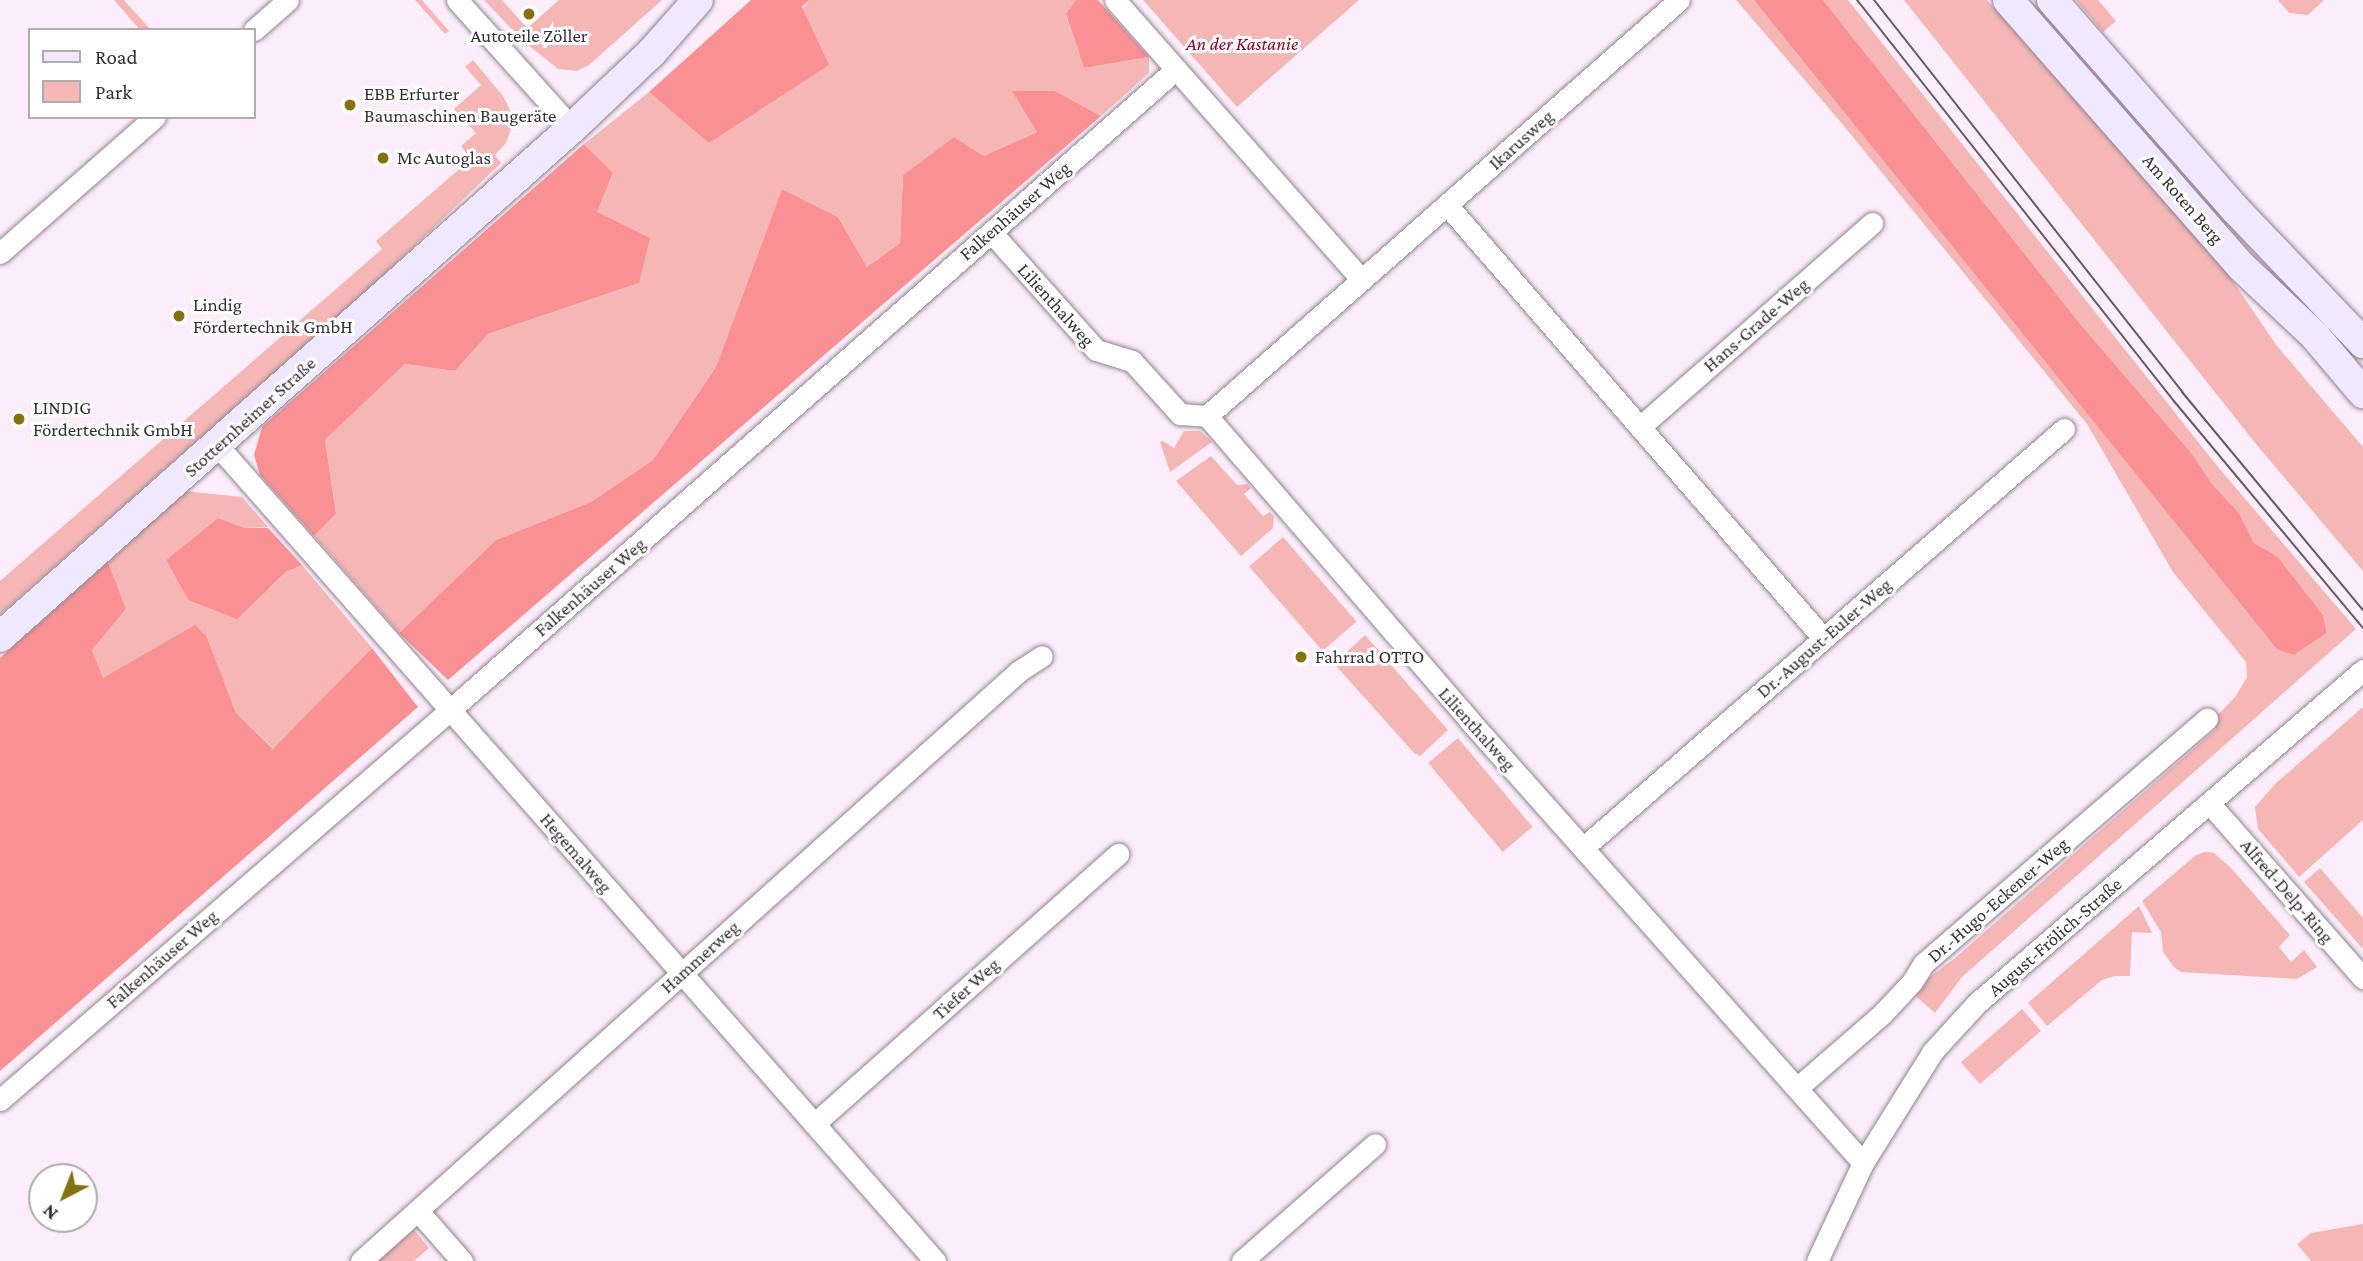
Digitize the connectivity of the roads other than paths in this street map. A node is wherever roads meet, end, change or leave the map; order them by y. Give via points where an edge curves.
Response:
1 (288, 0) edge
2 (457, 0) edge
3 (698, 0) edge
4 (720, 0) edge
5 (1115, 0) edge
6 (1679, 0) edge
7 (2008, 0) edge
8 (2052, 0) edge
9 (256, 28) edge
10 (652, 52) junction
11 (1176, 69) junction
12 (153, 119) edge
13 (572, 128) junction
14 (1447, 205) junction
15 (1872, 223) dead end
16 (991, 232) junction
17 (0, 253) edge
18 (1361, 279) junction
19 (2363, 343) edge
20 (2363, 393) edge
21 (1207, 416) junction
22 (1640, 427) junction
23 (2064, 429) dead end
24 (218, 446) junction
25 (0, 637) edge
26 (1823, 638) junction
27 (1042, 656) dead end
28 (2363, 670) edge
29 (450, 710) junction
30 (2207, 719) dead end
31 (2210, 804) junction
32 (1583, 848) junction
33 (1118, 854) dead end
34 (682, 973) junction
35 (2363, 978) edge
36 (1797, 1088) junction
37 (0, 1100) edge
38 (814, 1124) junction
39 (1374, 1144) dead end
40 (1863, 1163) junction
41 (418, 1211) junction
42 (361, 1261) edge
43 (462, 1261) edge
44 (935, 1261) edge
45 (1242, 1261) edge
46 (1817, 1261) edge

1 - 9 street
2 - 13 street
3 - 10 main road, Stotternheimer Straße
4 - 10 main road, Stotternheimer Straße
5 - 11 street
6 - 14 street, Ikarusweg
7 - 20 main road, Am Roten Berg via 2242,267 2315,336
8 - 19 main road, Am Roten Berg via 2236,210
10 - 13 main road, Stotternheimer Straße
11 - 16 street, Falkenhäuser Weg
11 - 18 street
12 - 17 street
13 - 24 main road, Stotternheimer Straße
14 - 18 street, Ikarusweg
14 - 22 street
15 - 22 street, Hans-Grade-Weg
16 - 21 street, Lilienthalweg via 1096,350 1132,361 1180,414
16 - 29 street, Falkenhäuser Weg
18 - 21 street, Ikarusweg
21 - 32 street, Lilienthalweg
22 - 26 street
23 - 26 street, Dr.-August-Euler-Weg
24 - 25 main road, Stotternheimer Straße
24 - 29 street, Hegemalweg
26 - 32 street, Dr.-August-Euler-Weg
27 - 34 street, Hammerweg via 1019,671
28 - 31 street, August-Frölich-Straße
29 - 34 street, Hegemalweg
29 - 37 street, Falkenhäuser Weg
30 - 36 street, Dr.-Hugo-Eckener-Weg via 1924,963 1882,1014
31 - 35 street, Alfred-Delp-Ring
31 - 40 street, August-Frölich-Straße via 1977,1003 1933,1051
32 - 36 street, Lilienthalweg
33 - 38 street, Tiefer Weg
34 - 38 street, Hegemalweg
34 - 41 street, Hammerweg
36 - 40 street, Lilienthalweg
38 - 44 street, Hegemalweg
39 - 45 street
40 - 46 street, August-Frölich-Straße
41 - 42 street, Hammerweg
41 - 43 street

